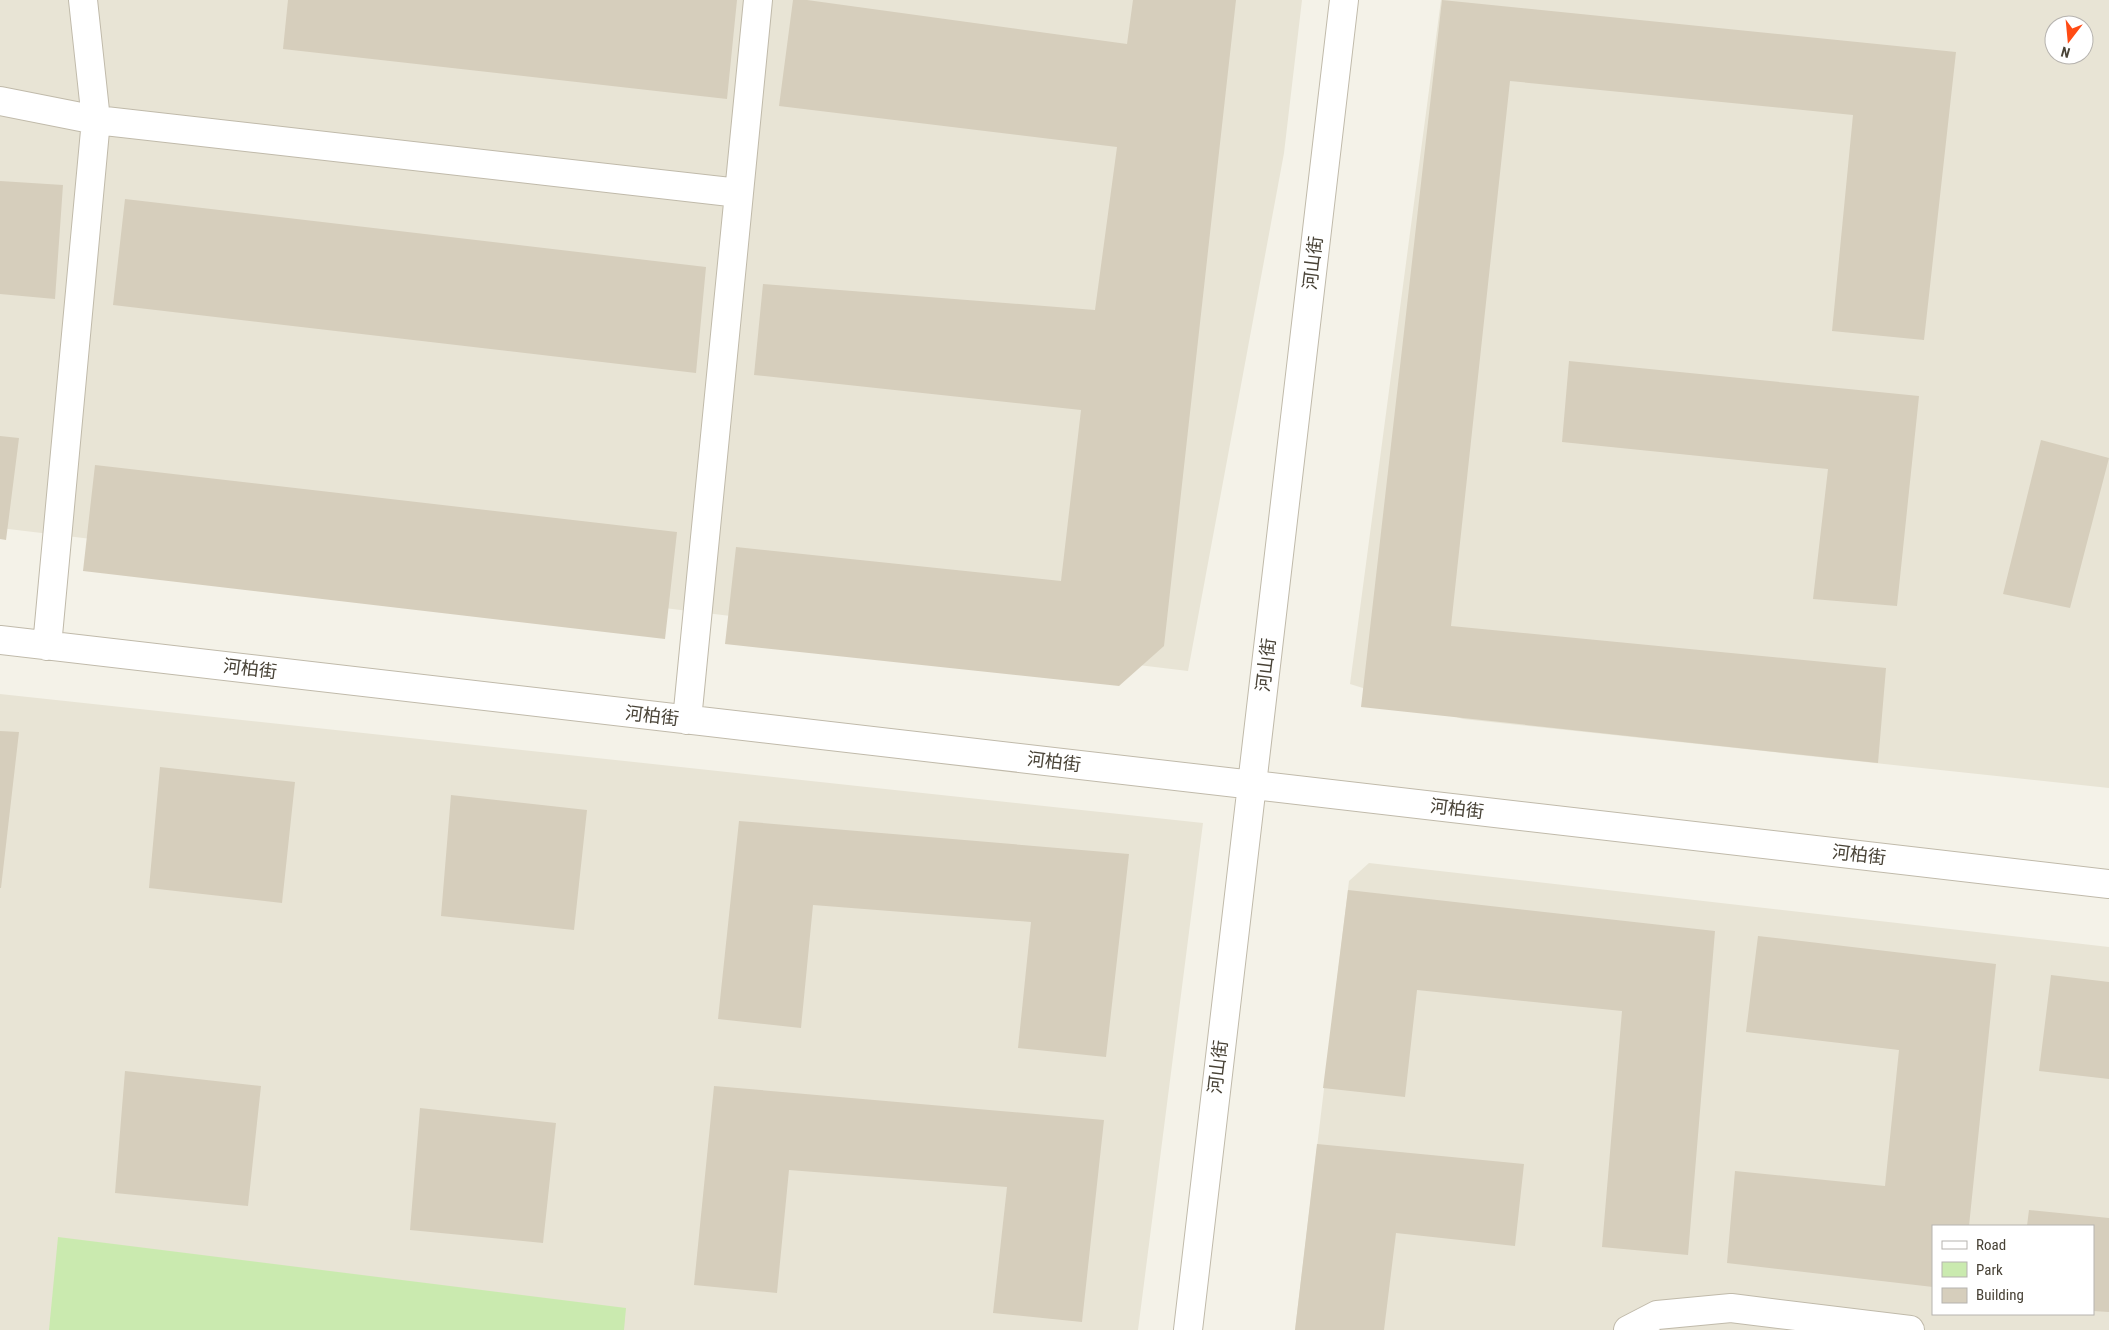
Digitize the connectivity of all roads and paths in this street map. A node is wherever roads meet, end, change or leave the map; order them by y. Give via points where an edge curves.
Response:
1 (83, 0) edge
2 (758, 0) edge
3 (1344, 0) edge
4 (0, 101) edge
5 (96, 120) junction
6 (739, 193) junction
7 (0, 640) edge
8 (47, 646) junction
9 (686, 720) junction
10 (1252, 785) junction
11 (2109, 884) edge
12 (1188, 1330) edge
13 (1628, 1330) edge
14 (1910, 1330) edge

1 - 5 street
2 - 6 street
3 - 10 street, 河山街
4 - 5 street
5 - 6 street
5 - 8 street
6 - 9 street
7 - 8 street, 河柏街
8 - 9 street, 河柏街
9 - 10 street, 河柏街
10 - 11 street, 河柏街
10 - 12 street, 河山街
13 - 14 street via 1657,1316 1732,1308

